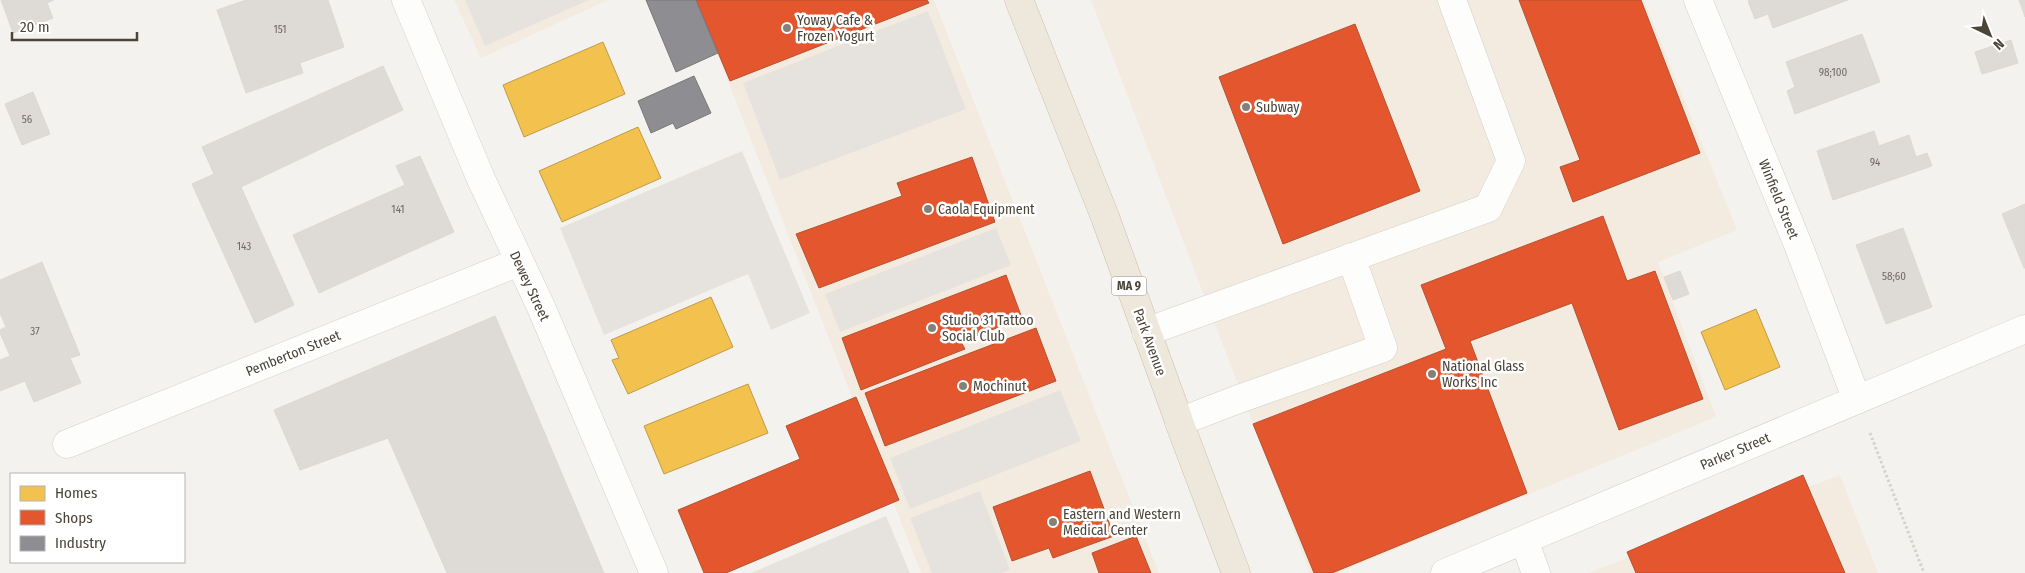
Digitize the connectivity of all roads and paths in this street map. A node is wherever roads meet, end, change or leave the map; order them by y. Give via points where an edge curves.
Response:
1 (406, 0) edge
2 (1019, 0) edge
3 (1452, 0) edge
4 (1698, 0) edge
5 (1351, 257) junction
6 (519, 262) junction
7 (2025, 329) edge
8 (1146, 332) junction
9 (1857, 400) junction
10 (1178, 422) junction
11 (66, 444) dead end
12 (1524, 540) junction
13 (654, 573) edge
14 (1236, 573) edge
15 (1445, 573) edge
16 (1536, 573) edge
17 (1924, 573) edge

1 - 6 street, Dewey Street
2 - 8 highway, Park Avenue / MA 9 via 1105,217
3 - 5 street via 1511,161 1488,208
4 - 9 street, Winfield Street via 1799,246
5 - 8 street
5 - 10 street via 1383,348
6 - 11 street, Pemberton Street
6 - 13 street, Dewey Street
7 - 9 street, Parker Street
8 - 10 highway, Park Avenue / MA 9
9 - 12 street, Parker Street
9 - 17 path
10 - 14 highway, Park Avenue / MA 9
12 - 15 street, Parker Street
12 - 16 street

